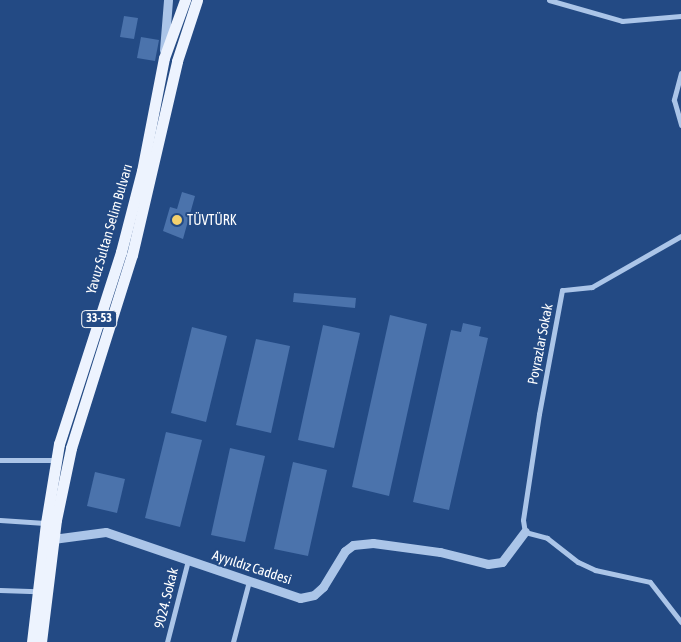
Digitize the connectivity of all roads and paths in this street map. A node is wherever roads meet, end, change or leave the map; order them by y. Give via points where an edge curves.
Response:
1 (168, 0) edge
2 (185, 0) edge
3 (197, 0) edge
4 (549, 0) edge
5 (681, 16) edge
6 (164, 58) junction
7 (681, 73) edge
8 (681, 124) edge
9 (681, 236) edge
10 (0, 460) edge
11 (56, 460) junction
12 (0, 520) edge
13 (46, 523) junction
14 (525, 532) junction
15 (53, 538) junction
16 (188, 560) junction
17 (249, 581) junction
18 (0, 590) edge
19 (37, 591) junction
20 (681, 622) edge
21 (32, 642) edge
22 (41, 642) edge
23 (167, 642) edge
24 (233, 642) edge

1 - 6 street
2 - 6 main road, Yavuz Sultan Selim Bulvarı / 33-53
3 - 15 main road, Yavuz Sultan Selim Bulvarı / 33-53 via 176,61 132,255 71,448
4 - 5 street via 622,21
6 - 11 main road, Yavuz Sultan Selim Bulvarı / 33-53 via 142,171 121,252
7 - 8 street via 674,100
9 - 14 street, Poyrazlar Sokak via 592,287 562,290 539,414
10 - 11 street
11 - 13 main road, Yavuz Sultan Selim Bulvarı / 33-53
12 - 13 street
13 - 19 main road, Yavuz Sultan Selim Bulvarı / 33-53
14 - 17 street, Ayyıldız Caddesi via 502,562 488,564 440,552 373,543 353,545 345,551 323,587 314,595 300,598
14 - 20 street via 547,538 578,562 595,570 650,582
15 - 16 street, Ayyıldız Caddesi via 106,532
15 - 22 main road, Yavuz Sultan Selim Bulvarı / 33-53
16 - 17 street, Ayyıldız Caddesi
16 - 23 street, 9024. Sokak
17 - 24 street
18 - 19 street
19 - 21 main road, Yavuz Sultan Selim Bulvarı / 33-53

